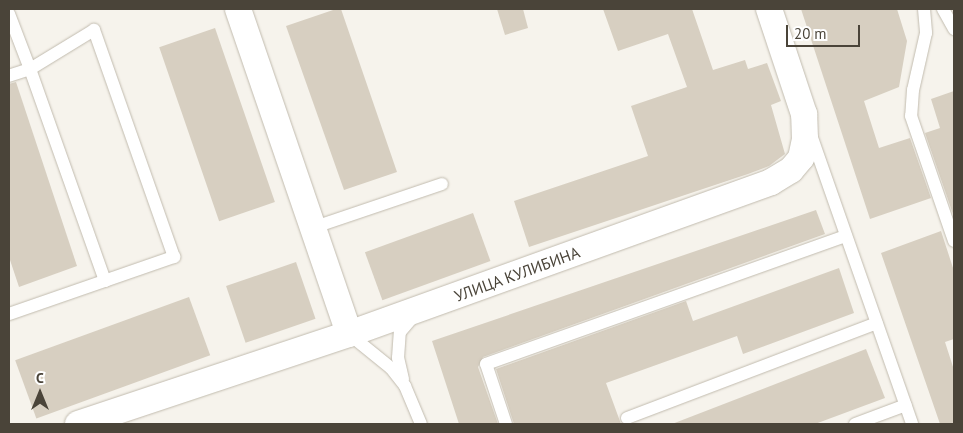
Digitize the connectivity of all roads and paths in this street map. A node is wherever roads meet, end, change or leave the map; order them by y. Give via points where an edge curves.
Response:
1 (238, 9) edge
2 (769, 9) edge
3 (924, 9) edge
4 (943, 9) edge
5 (9, 14) edge
6 (954, 30) edge
7 (30, 69) junction
8 (9, 76) edge
9 (804, 114) junction
10 (442, 184) dead end
11 (315, 227) junction
12 (846, 236) junction
13 (954, 241) edge
14 (105, 281) junction
15 (446, 299) junction
16 (9, 314) edge
17 (877, 323) junction
18 (349, 334) junction
19 (405, 386) junction
20 (906, 405) junction
21 (627, 418) dead end
22 (78, 424) edge
23 (421, 424) edge
24 (506, 424) edge
25 (855, 424) edge
26 (912, 424) edge

1 - 11 street
2 - 9 street, УЛИЦА КУЛИБИНА
3 - 13 lane via 926,33 913,90 911,116
4 - 6 lane
5 - 7 lane
7 - 8 lane
7 - 14 lane
7 - 14 lane via 94,30 174,257
9 - 12 lane
9 - 15 street, УЛИЦА КУЛИБИНА via 806,139 801,158 791,170 771,182
10 - 11 lane
11 - 18 street
12 - 17 lane
12 - 24 lane via 486,364
14 - 16 lane
15 - 18 street, УЛИЦА КУЛИБИНА
15 - 19 lane via 410,319 400,332 398,358
17 - 20 lane
17 - 21 lane
18 - 19 lane via 391,368
18 - 22 street, УЛИЦА КУЛИБИНА
19 - 23 lane
20 - 25 lane
20 - 26 lane

